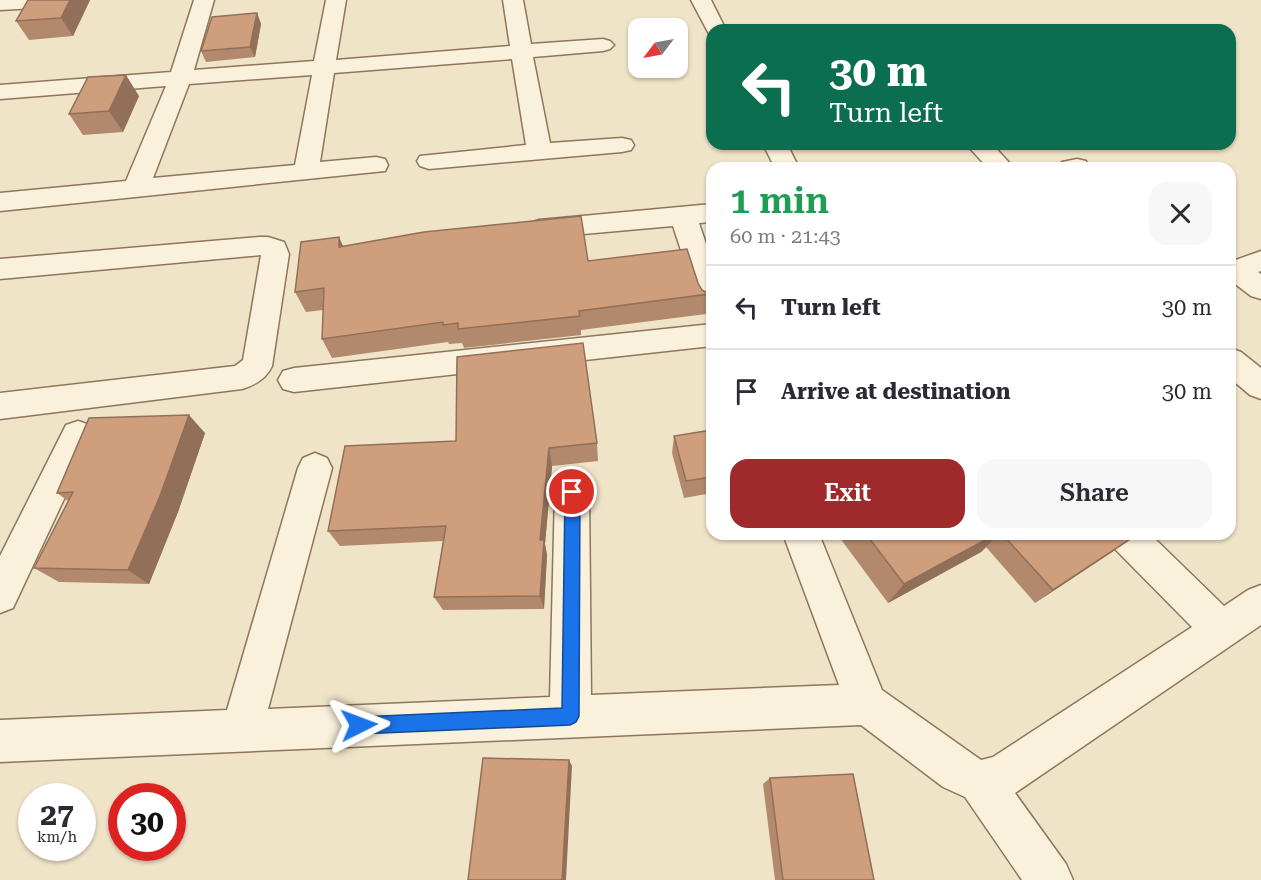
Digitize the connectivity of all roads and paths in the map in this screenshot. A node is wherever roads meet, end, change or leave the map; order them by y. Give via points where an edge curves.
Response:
1 (70, 0) edge
2 (204, 0) edge
3 (336, 0) edge
4 (513, 0) edge
5 (701, 0) edge
6 (0, 4) edge
7 (713, 24) edge
8 (603, 45) dead end
9 (523, 51) junction
10 (324, 67) junction
11 (181, 77) junction
12 (0, 92) edge
13 (622, 145) dead end
14 (984, 150) edge
15 (539, 152) junction
16 (429, 161) dead end
17 (996, 162) edge
18 (376, 165) dead end
19 (306, 171) junction
20 (136, 188) junction
21 (0, 202) edge
22 (706, 214) edge
23 (683, 216) junction
24 (520, 230) edge
25 (1261, 261) edge
26 (0, 268) edge
27 (706, 284) edge
28 (1261, 290) edge
29 (706, 336) edge
30 (1236, 365) edge
31 (294, 380) dead end
32 (1261, 386) edge
33 (0, 406) edge
34 (78, 435) dead end
35 (315, 468) dead end
36 (572, 492) dead end
37 (803, 540) edge
38 (1131, 540) edge
39 (0, 595) edge
40 (1261, 603) edge
41 (1221, 628) junction
42 (867, 704) junction
43 (570, 716) junction
44 (242, 730) junction
45 (0, 741) edge
46 (980, 782) junction
47 (1050, 880) edge

1 - 6 street
2 - 11 street
3 - 10 street
4 - 9 street
5 - 7 street
8 - 9 street
9 - 10 street
9 - 15 street
10 - 11 street
10 - 19 street
11 - 12 street
11 - 20 street
13 - 15 street
14 - 17 street
15 - 16 street
18 - 19 street
19 - 20 street
20 - 21 street
22 - 23 street
23 - 24 street
23 - 27 street
25 - 28 street via 1236,270
26 - 33 street via 259,246 274,249 275,254 257,366 242,376
29 - 31 street
30 - 32 street
34 - 39 street
35 - 44 street
36 - 43 street
37 - 42 street
38 - 41 street
40 - 41 street
41 - 46 street via 1002,777
42 - 43 street
42 - 46 street via 958,772
43 - 44 street
44 - 45 street
46 - 47 street

